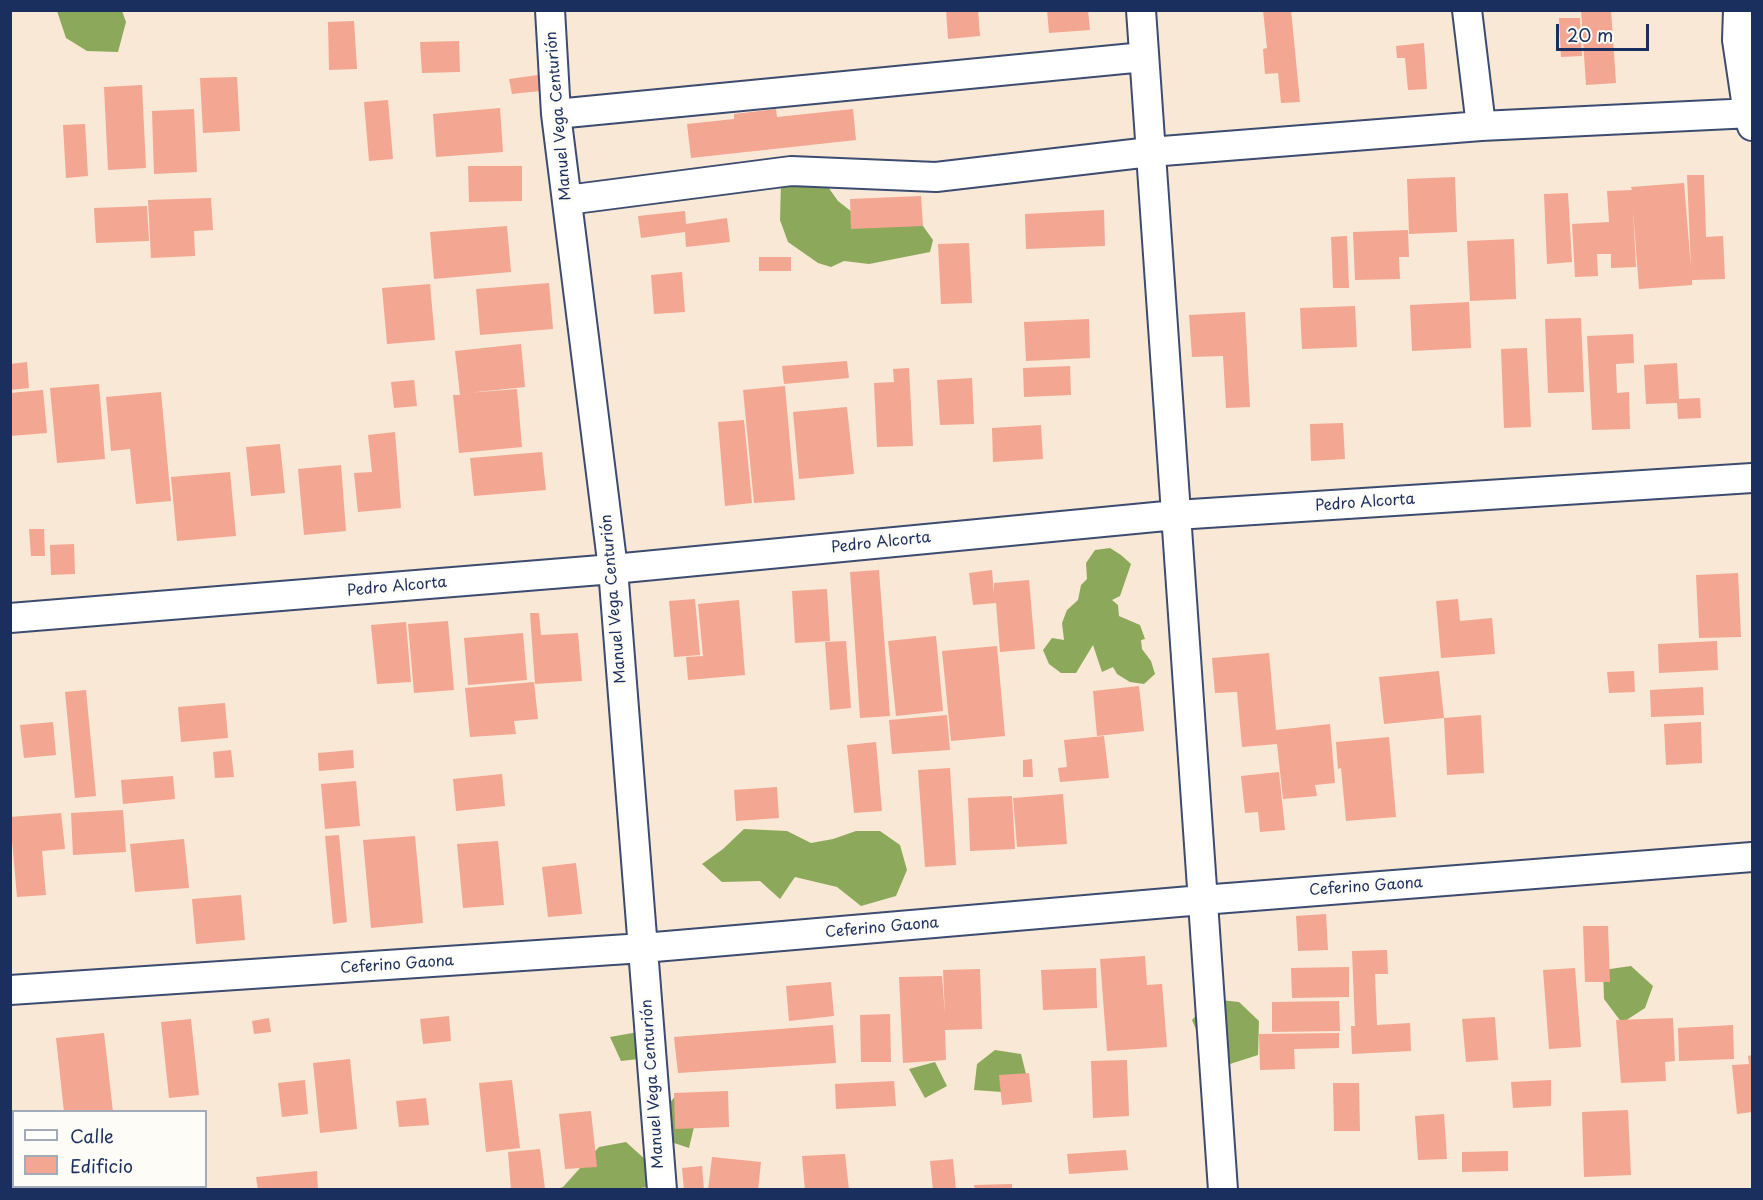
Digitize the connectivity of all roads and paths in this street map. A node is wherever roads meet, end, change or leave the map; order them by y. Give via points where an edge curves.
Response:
1 (550, 10) edge
2 (1141, 10) edge
3 (1467, 10) edge
4 (1738, 10) edge
5 (1144, 57) junction
6 (556, 114) junction
7 (1751, 118) edge
8 (1481, 126) junction
9 (1150, 152) junction
10 (567, 200) junction
11 (1752, 478) edge
12 (1176, 514) junction
13 (613, 569) junction
14 (10, 618) edge
15 (1752, 857) edge
16 (1202, 900) junction
17 (643, 948) junction
18 (10, 990) edge
19 (662, 1190) edge
20 (1223, 1190) edge

1 - 6 street, Manuel Vega Centurión
2 - 5 street
3 - 8 street
4 - 7 street via 1737,40
5 - 6 street
5 - 9 street
6 - 10 street, Manuel Vega Centurión
7 - 8 street
8 - 9 street
9 - 10 street via 936,177 791,171
9 - 12 street
10 - 13 street, Manuel Vega Centurión
11 - 12 street, Pedro Alcorta
12 - 13 street, Pedro Alcorta
12 - 16 street
13 - 14 street, Pedro Alcorta
13 - 17 street, Manuel Vega Centurión
15 - 16 street, Ceferino Gaona
16 - 17 street, Ceferino Gaona
16 - 20 street
17 - 18 street, Ceferino Gaona
17 - 19 street, Manuel Vega Centurión

